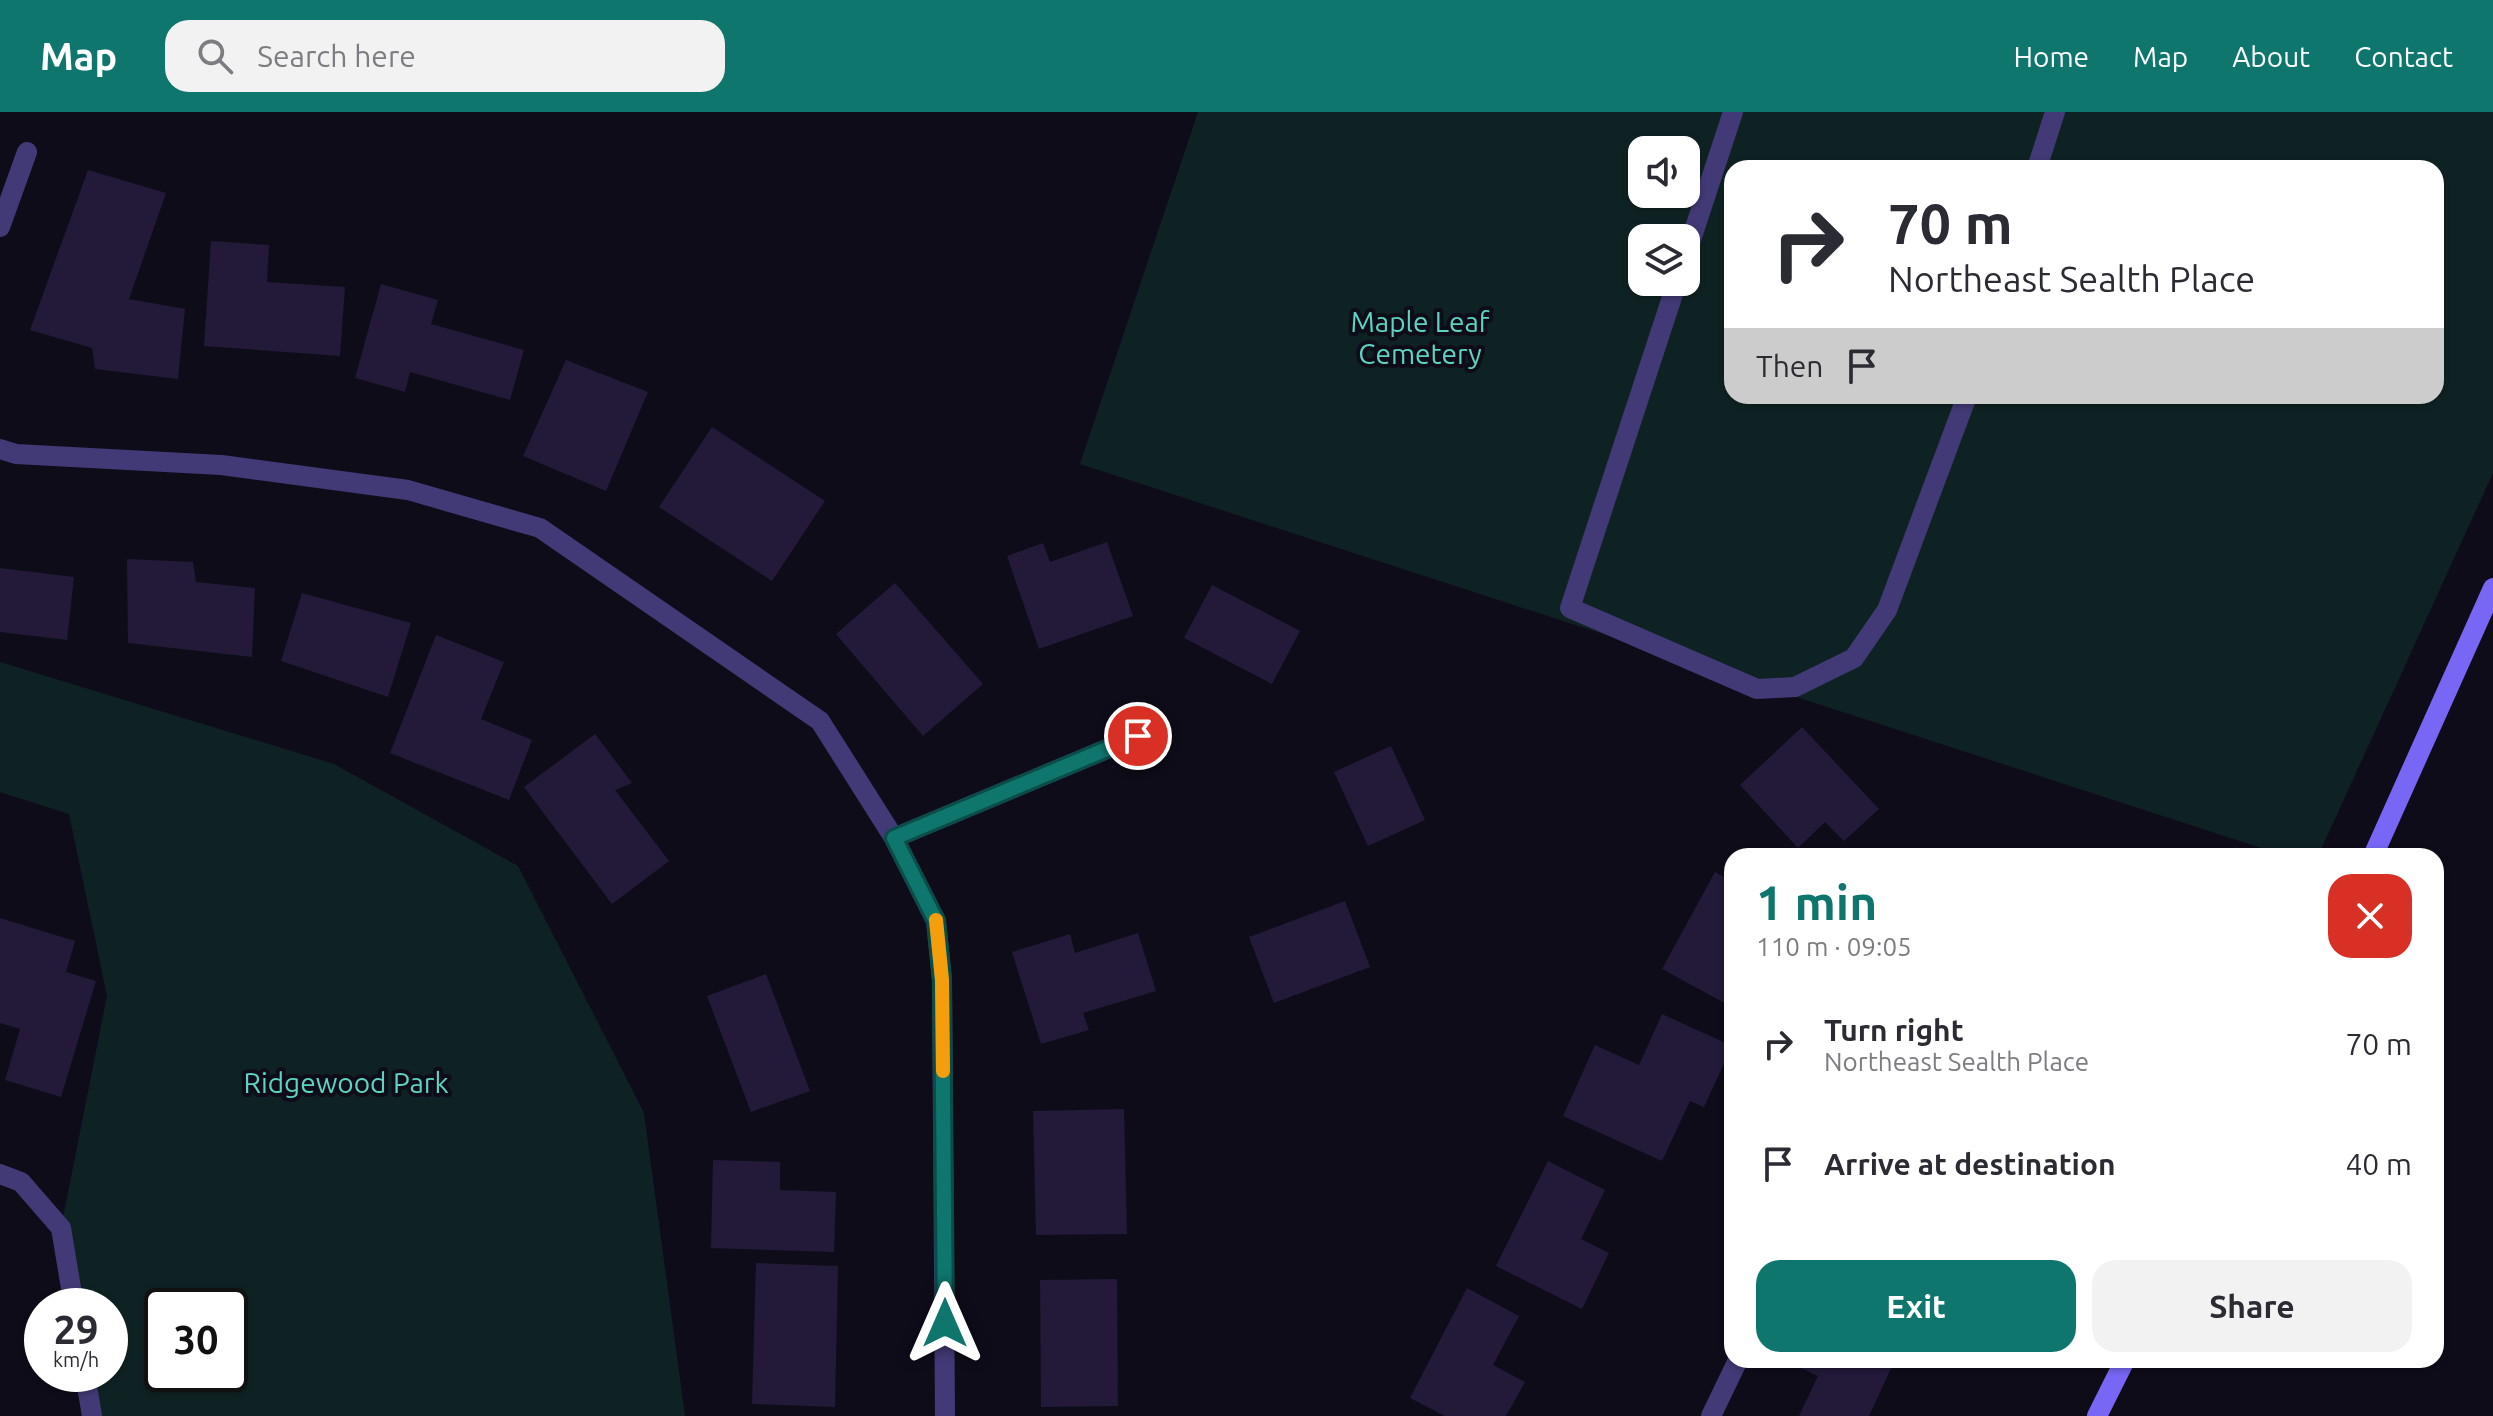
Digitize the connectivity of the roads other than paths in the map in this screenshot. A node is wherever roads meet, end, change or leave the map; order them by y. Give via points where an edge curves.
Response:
1 (1733, 112) edge
2 (2055, 112) edge
3 (27, 152) dead end
4 (2040, 160) edge
5 (1696, 224) edge
6 (0, 227) edge
7 (1672, 296) edge
8 (1964, 404) edge
9 (0, 449) edge
10 (2493, 588) edge
11 (1138, 736) dead end
12 (894, 838) junction
13 (2377, 848) edge
14 (0, 1174) edge
15 (71, 1288) edge
16 (1734, 1368) edge
17 (2121, 1368) edge
18 (88, 1392) edge
19 (92, 1416) edge
20 (945, 1416) edge
21 (1711, 1416) edge
22 (2097, 1416) edge

1 - 5 street
2 - 4 street
3 - 6 street
7 - 8 street via 1570,608 1757,689 1795,687 1854,658 1887,610
9 - 12 street via 221,465 408,490 540,528 820,721
10 - 13 main road
11 - 12 street
12 - 20 street via 936,921 942,980
14 - 15 street via 21,1182 61,1228
16 - 21 street
17 - 22 main road
18 - 19 street

